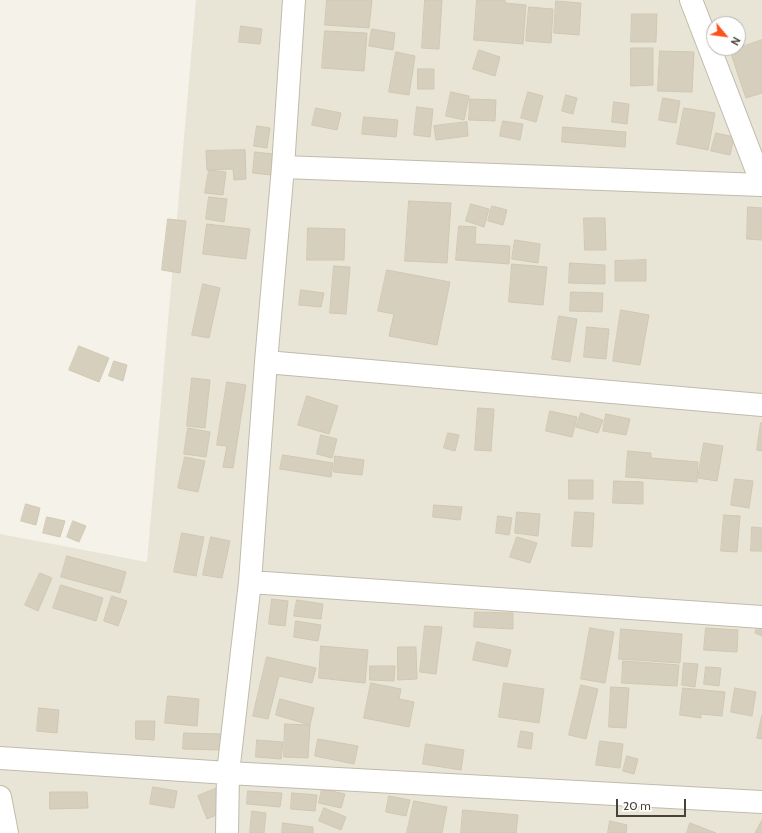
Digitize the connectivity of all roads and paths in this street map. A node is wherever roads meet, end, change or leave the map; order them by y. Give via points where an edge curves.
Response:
1 (294, 0) edge
2 (691, 0) edge
3 (283, 167) junction
4 (762, 185) edge
5 (266, 362) junction
6 (762, 405) edge
7 (250, 582) junction
8 (762, 617) edge
9 (0, 758) edge
10 (228, 773) junction
11 (0, 797) edge
12 (762, 802) edge
13 (7, 833) edge
14 (227, 833) edge

1 - 3 street
2 - 4 street
3 - 4 street
3 - 5 street
5 - 6 street
5 - 7 street
7 - 8 street
7 - 10 street
9 - 10 street
10 - 12 street
10 - 14 street
11 - 13 street

